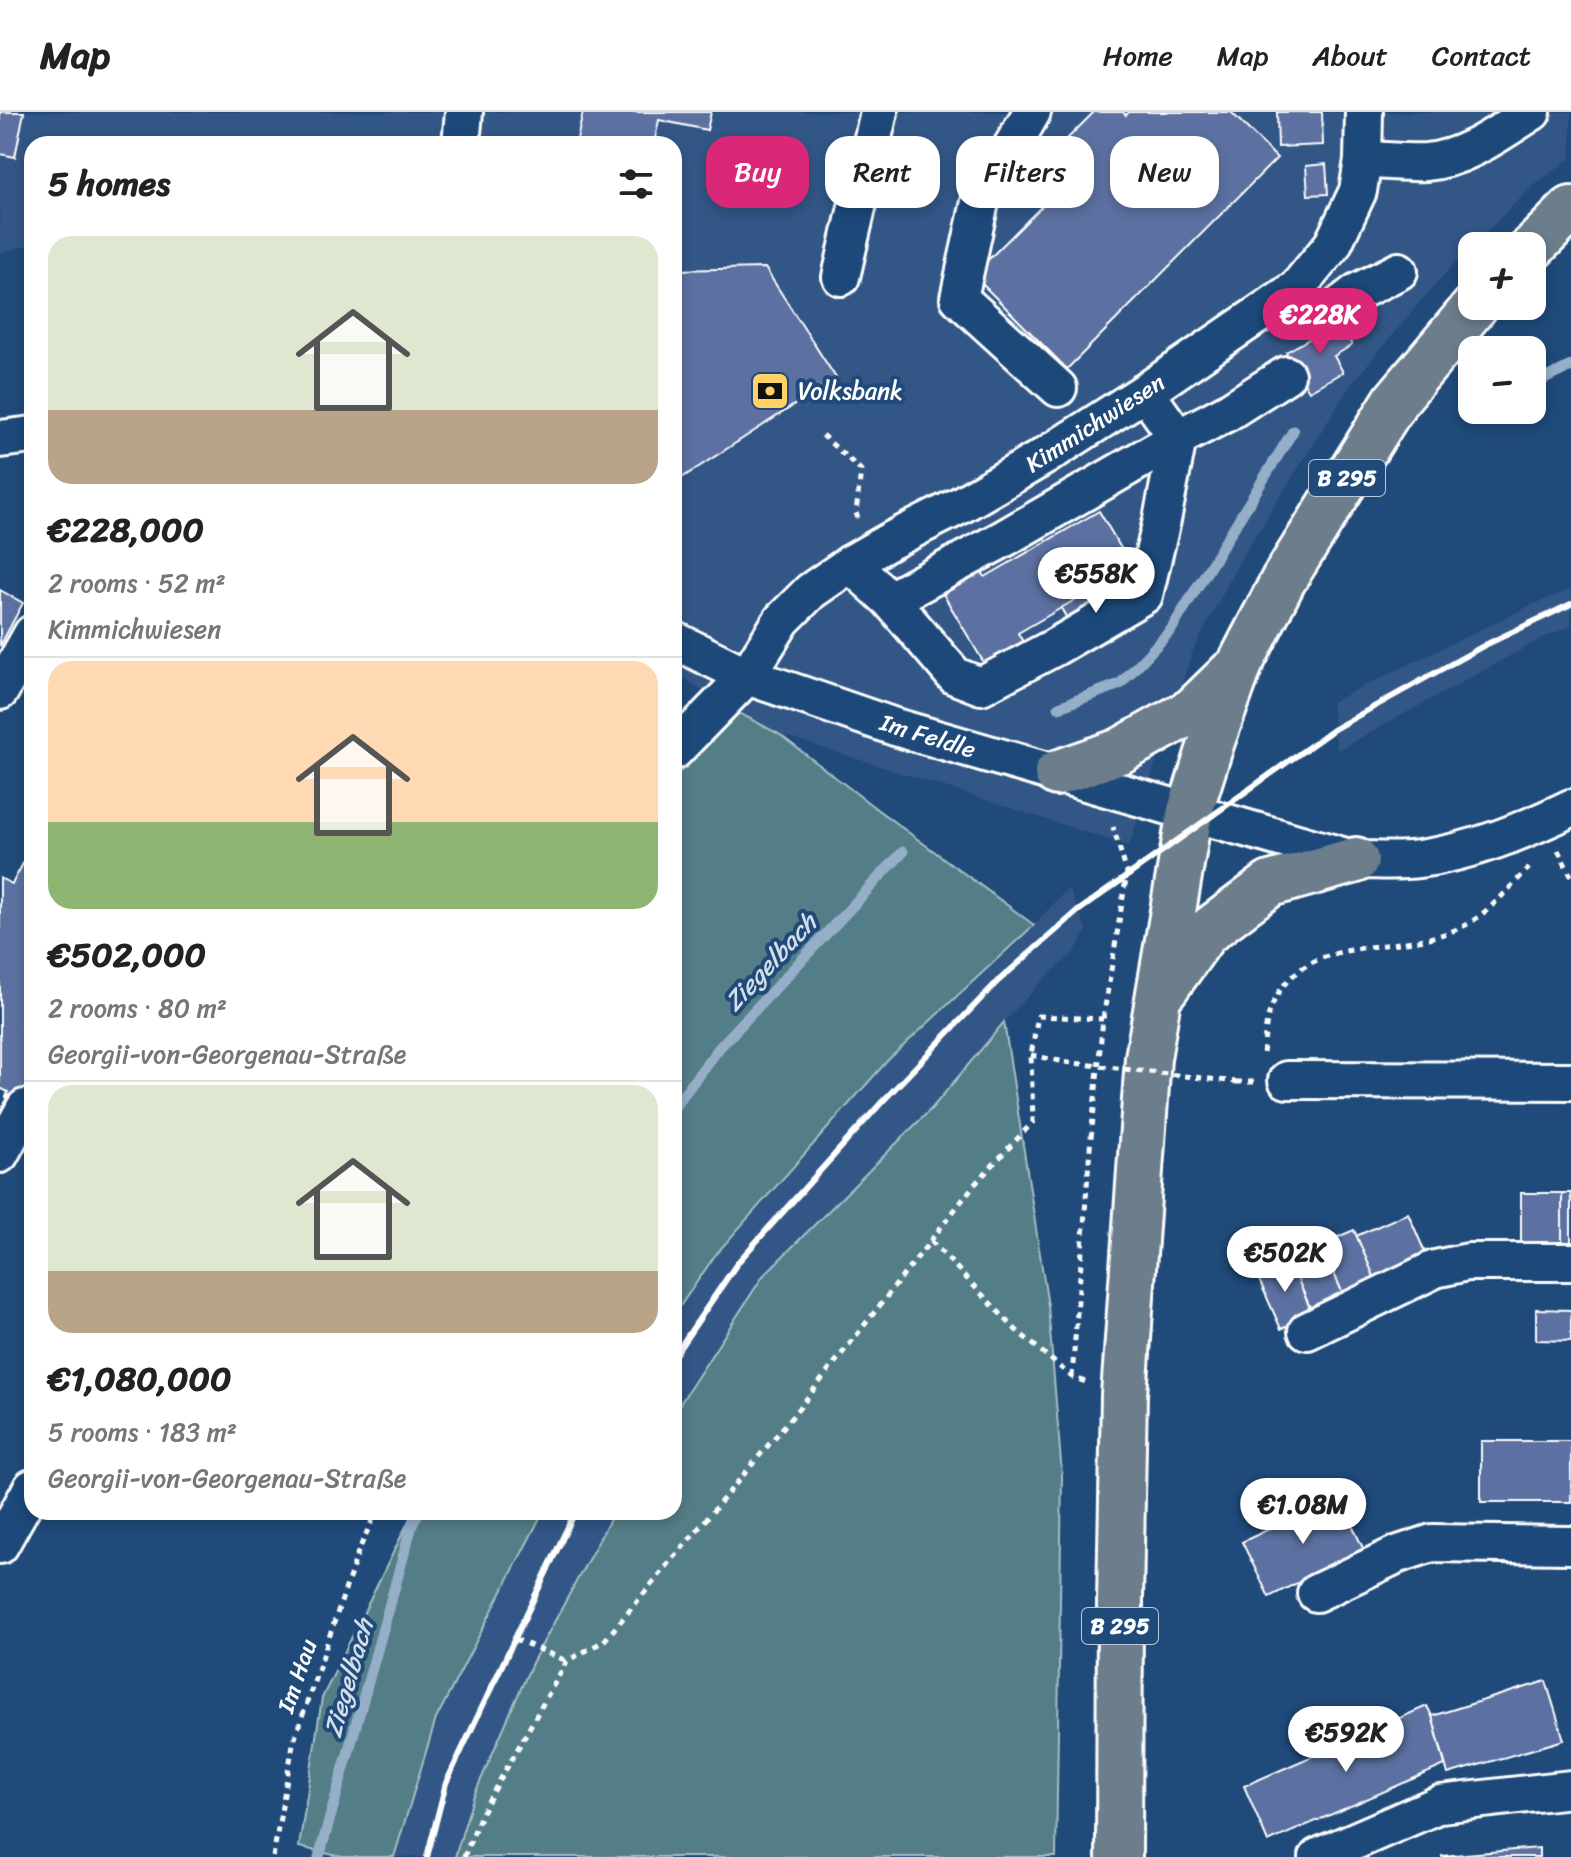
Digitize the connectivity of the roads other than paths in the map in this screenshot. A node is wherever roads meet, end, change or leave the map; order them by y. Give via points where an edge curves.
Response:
1 (464, 112) edge
2 (879, 112) edge
3 (1032, 112) edge
4 (1364, 112) edge
5 (1532, 112) edge
6 (462, 136) edge
7 (1363, 160) junction
8 (1571, 209) edge
9 (1546, 234) edge
10 (1333, 244) junction
11 (1399, 271) dead end
12 (841, 277) dead end
13 (1357, 292) junction
14 (1321, 320) dead end
15 (1463, 320) edge
16 (1286, 360) dead end
17 (1058, 388) dead end
18 (1145, 392) junction
19 (24, 436) edge
20 (1178, 438) junction
21 (0, 439) edge
22 (859, 559) junction
23 (890, 600) junction
24 (682, 644) edge
25 (24, 648) edge
26 (1240, 664) junction
27 (747, 676) junction
28 (0, 691) edge
29 (682, 743) edge
30 (1057, 773) junction
31 (1571, 808) edge
32 (1190, 811) junction
33 (1356, 860) junction
34 (1158, 998) junction
35 (1270, 1072) road end
36 (1571, 1081) edge
37 (24, 1110) edge
38 (0, 1154) edge
39 (1571, 1262) edge
40 (1307, 1331) dead end
41 (24, 1502) edge
42 (0, 1545) edge
43 (1571, 1545) edge
44 (1316, 1593) dead end
45 (1571, 1789) edge
46 (1119, 1857) edge
47 (1318, 1857) edge

1 - 6 street
2 - 12 street
3 - 17 street via 980,202 959,298
4 - 7 street, Kimmichwiesen
5 - 7 street via 1456,155 1428,162
7 - 10 street, Kimmichwiesen via 1358,191
8 - 9 main road
10 - 13 street
10 - 18 street, Kimmichwiesen via 1297,288
11 - 13 street
13 - 14 street
15 - 26 main road, B 295 via 1396,400 1284,579
16 - 20 street via 1228,412
18 - 20 street
18 - 22 street, Kimmichwiesen via 1045,456
19 - 21 street
20 - 23 street
20 - 23 street via 1144,595 1055,647 981,686 955,676
22 - 23 street
22 - 27 street, Kimmichwiesen via 811,591 782,620
24 - 27 street, Im Feldle
25 - 28 street
26 - 30 main road via 1193,710 1120,751
26 - 32 main road, B 295
27 - 29 street, Kimmichwiesen
27 - 30 street, Im Feldle via 895,727
30 - 32 street, Im Feldle
31 - 33 street, Im Feldle via 1465,851 1416,860
32 - 33 street, Im Feldle
32 - 34 main road, B 295
33 - 34 main road via 1270,884 1205,933
34 - 46 main road, B 295 via 1148,1058 1124,1395
35 - 36 street
37 - 38 street
39 - 40 street via 1468,1262 1435,1269
41 - 42 street
43 - 44 street via 1432,1543
45 - 47 street via 1440,1804

